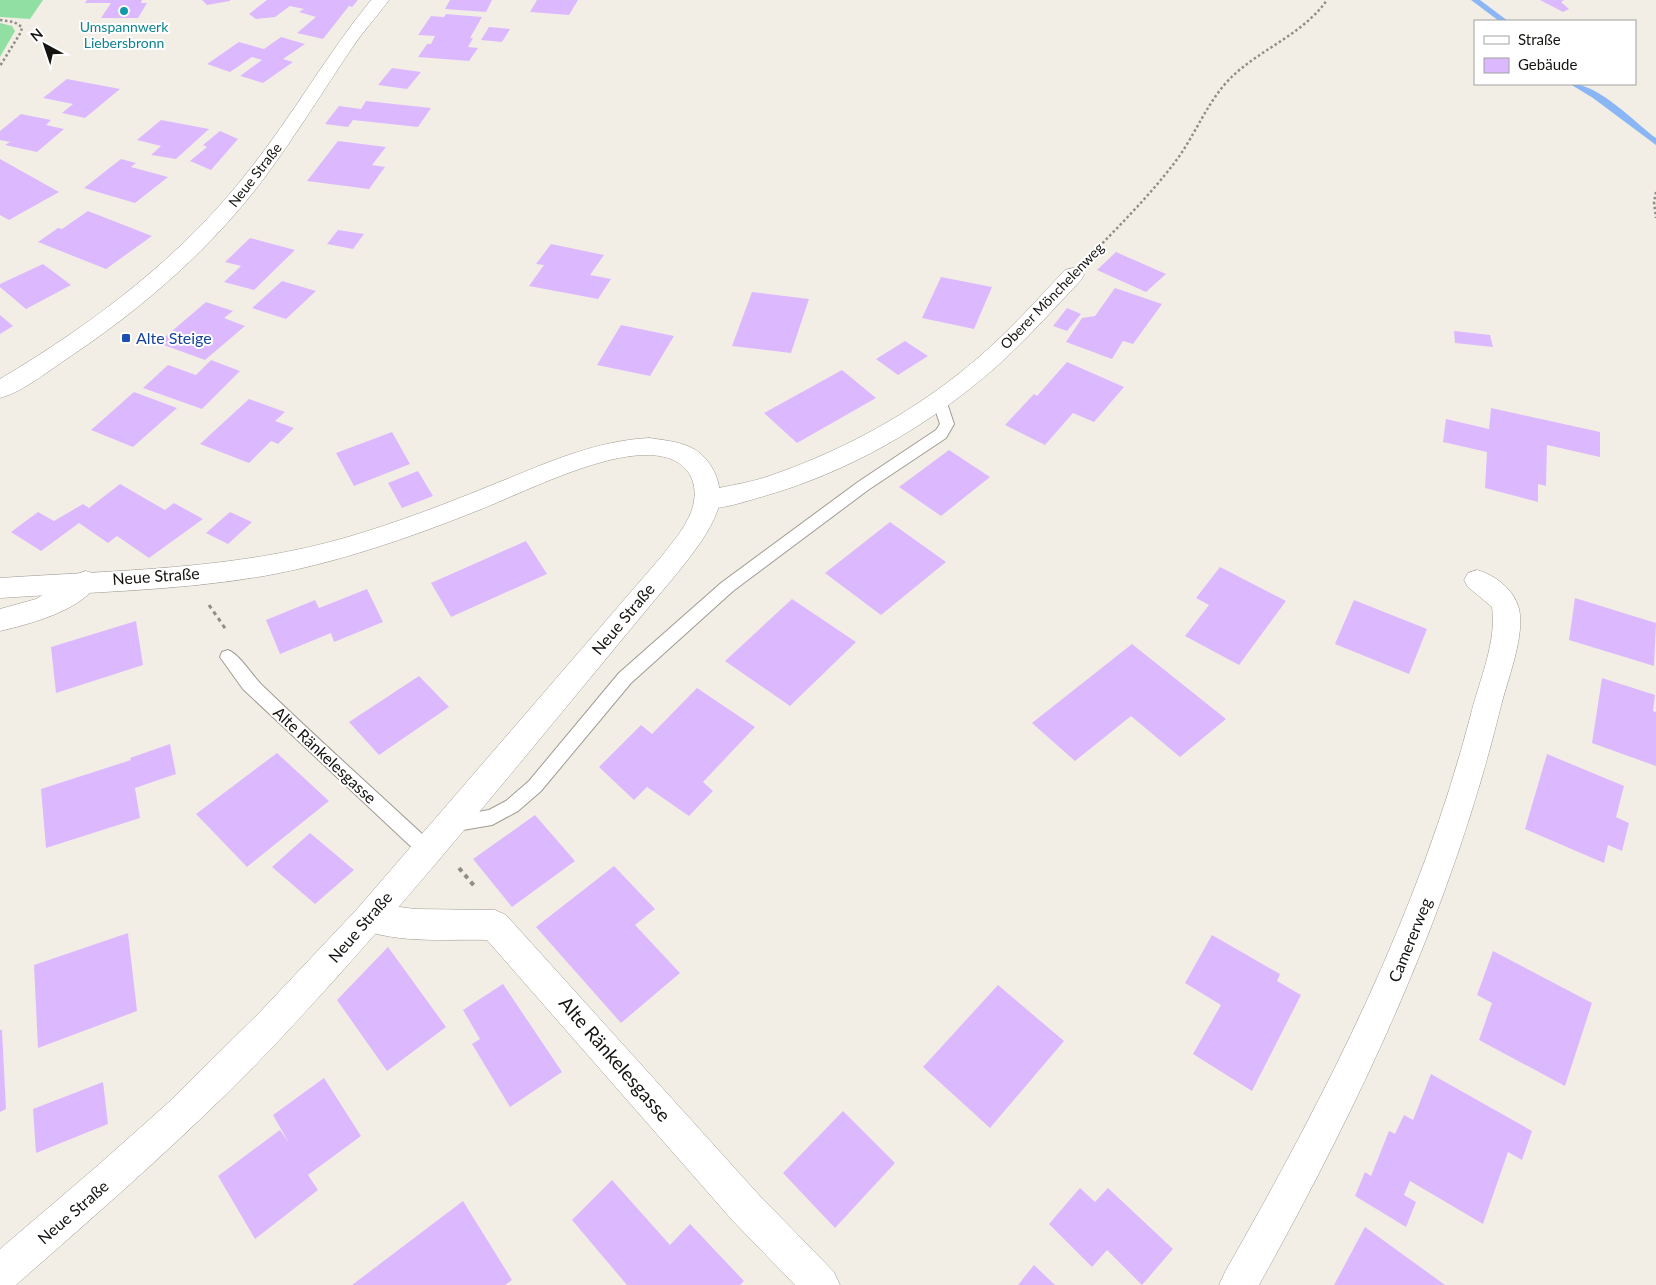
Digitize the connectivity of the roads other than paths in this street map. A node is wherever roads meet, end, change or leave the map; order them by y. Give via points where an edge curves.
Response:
1 (380, 0) edge
2 (1073, 275) road end
3 (0, 390) edge
4 (939, 400) junction
5 (707, 500) junction
6 (1477, 580) dead end
7 (86, 581) junction
8 (0, 588) edge
9 (0, 620) edge
10 (228, 657) road end
11 (449, 824) junction
12 (426, 850) junction
13 (369, 918) junction
14 (0, 1274) edge
15 (821, 1285) edge
16 (1238, 1285) edge

1 - 3 street, Neue Straße via 258,172 213,226 102,324
2 - 4 street, Oberer Mönchelenweg via 998,353
4 - 5 street, Oberer Mönchelenweg via 877,438 823,464 773,484
4 - 11 lane via 947,424 941,434 863,486 727,587 625,678 522,798 492,817
5 - 7 street, Neue Straße via 701,471 689,459 655,447 628,447 583,458 423,522 345,548 265,566 189,575
5 - 11 street, Neue Straße via 697,526 670,564
6 - 16 street, Camererweg via 1503,603 1506,612 1504,631 1474,754 1439,866 1353,1070 1321,1136
7 - 8 street, Neue Straße
7 - 9 street via 49,607
10 - 12 lane, Alte Ränkelesgasse via 255,690
11 - 12 street, Neue Straße
12 - 13 street, Neue Straße
13 - 14 street, Neue Straße via 272,1024 181,1114
13 - 15 street, Alte Ränkelesgasse via 415,924 495,925 746,1208

